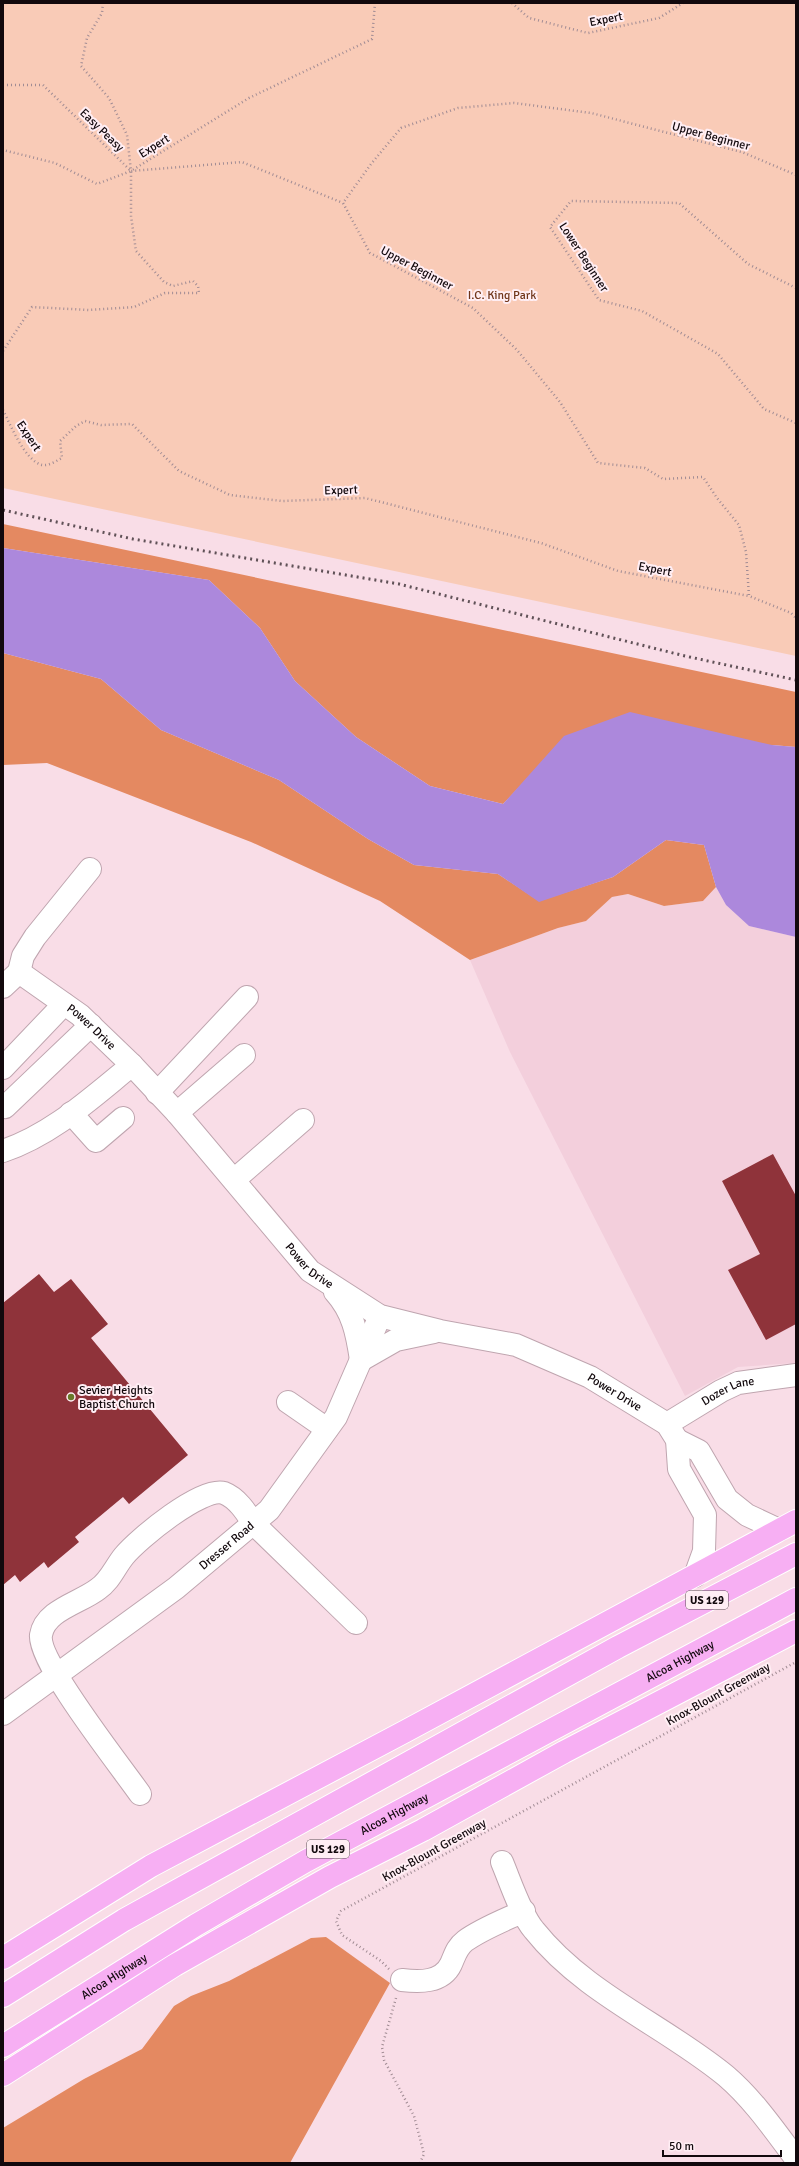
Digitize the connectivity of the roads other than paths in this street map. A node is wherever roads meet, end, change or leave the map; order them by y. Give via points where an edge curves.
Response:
1 (90, 869) dead end
2 (19, 972) junction
3 (3, 987) edge
4 (247, 997) dead end
5 (64, 1004) junction
6 (91, 1025) junction
7 (244, 1055) dead end
8 (132, 1065) junction
9 (3, 1068) edge
10 (157, 1092) junction
11 (3, 1106) edge
12 (71, 1113) junction
13 (177, 1113) junction
14 (123, 1118) dead end
15 (303, 1120) dead end
16 (3, 1151) edge
17 (234, 1180) junction
18 (323, 1279) junction
19 (380, 1316) junction
20 (440, 1331) junction
21 (361, 1360) junction
22 (796, 1375) edge
23 (288, 1402) dead end
24 (327, 1429) junction
25 (672, 1432) junction
26 (253, 1523) junction
27 (787, 1525) edge
28 (796, 1554) edge
29 (695, 1576) junction
30 (796, 1599) edge
31 (356, 1623) dead end
32 (796, 1631) edge
33 (56, 1674) junction
34 (3, 1714) edge
35 (140, 1794) dead end
36 (502, 1862) dead end
37 (524, 1911) junction
38 (3, 1958) edge
39 (402, 1980) road end
40 (3, 1996) edge
41 (3, 2046) edge
42 (3, 2075) edge
43 (796, 2159) edge

1 - 2 street via 35,937 22,956
2 - 3 street
2 - 5 street, Power Drive
4 - 10 street
5 - 6 street, Power Drive
5 - 9 street
6 - 8 street, Power Drive
6 - 11 street via 5,1107
7 - 13 street
8 - 10 street, Power Drive
8 - 12 street
10 - 13 street, Power Drive
12 - 14 street via 96,1141
12 - 16 street via 26,1143
13 - 17 street, Power Drive
15 - 17 street
17 - 18 street, Power Drive via 310,1271
18 - 19 street, Power Drive
18 - 21 street via 349,1310 358,1336
19 - 20 street, Power Drive
19 - 21 street, Dresser Road
20 - 21 street via 396,1340
20 - 25 street, Power Drive via 516,1345 590,1377
21 - 24 street, Dresser Road via 336,1417
22 - 25 street, Dozer Lane via 738,1383 721,1391
23 - 24 street
24 - 26 street, Dresser Road via 270,1510
25 - 27 street, Power Drive via 699,1451 727,1499 747,1515
25 - 29 street via 679,1469 705,1516 704,1552
26 - 31 street
26 - 33 street, Dresser Road via 176,1588
26 - 33 street via 240,1504 224,1493 208,1494 186,1504 124,1555 99,1589 51,1617 41,1636 42,1646
27 - 29 highway
28 - 40 highway, US 129 via 618,1647 124,1920
29 - 38 highway via 151,1866
30 - 41 highway, Alcoa Highway / US 129 via 306,1861 196,1925
32 - 42 highway via 323,1881 175,1965
33 - 34 street, Dresser Road
33 - 35 street
36 - 37 street
37 - 39 street via 464,1942 455,1952 448,1969 439,1976 419,1982
37 - 43 street via 533,1929 578,1974 727,2077 757,2108

